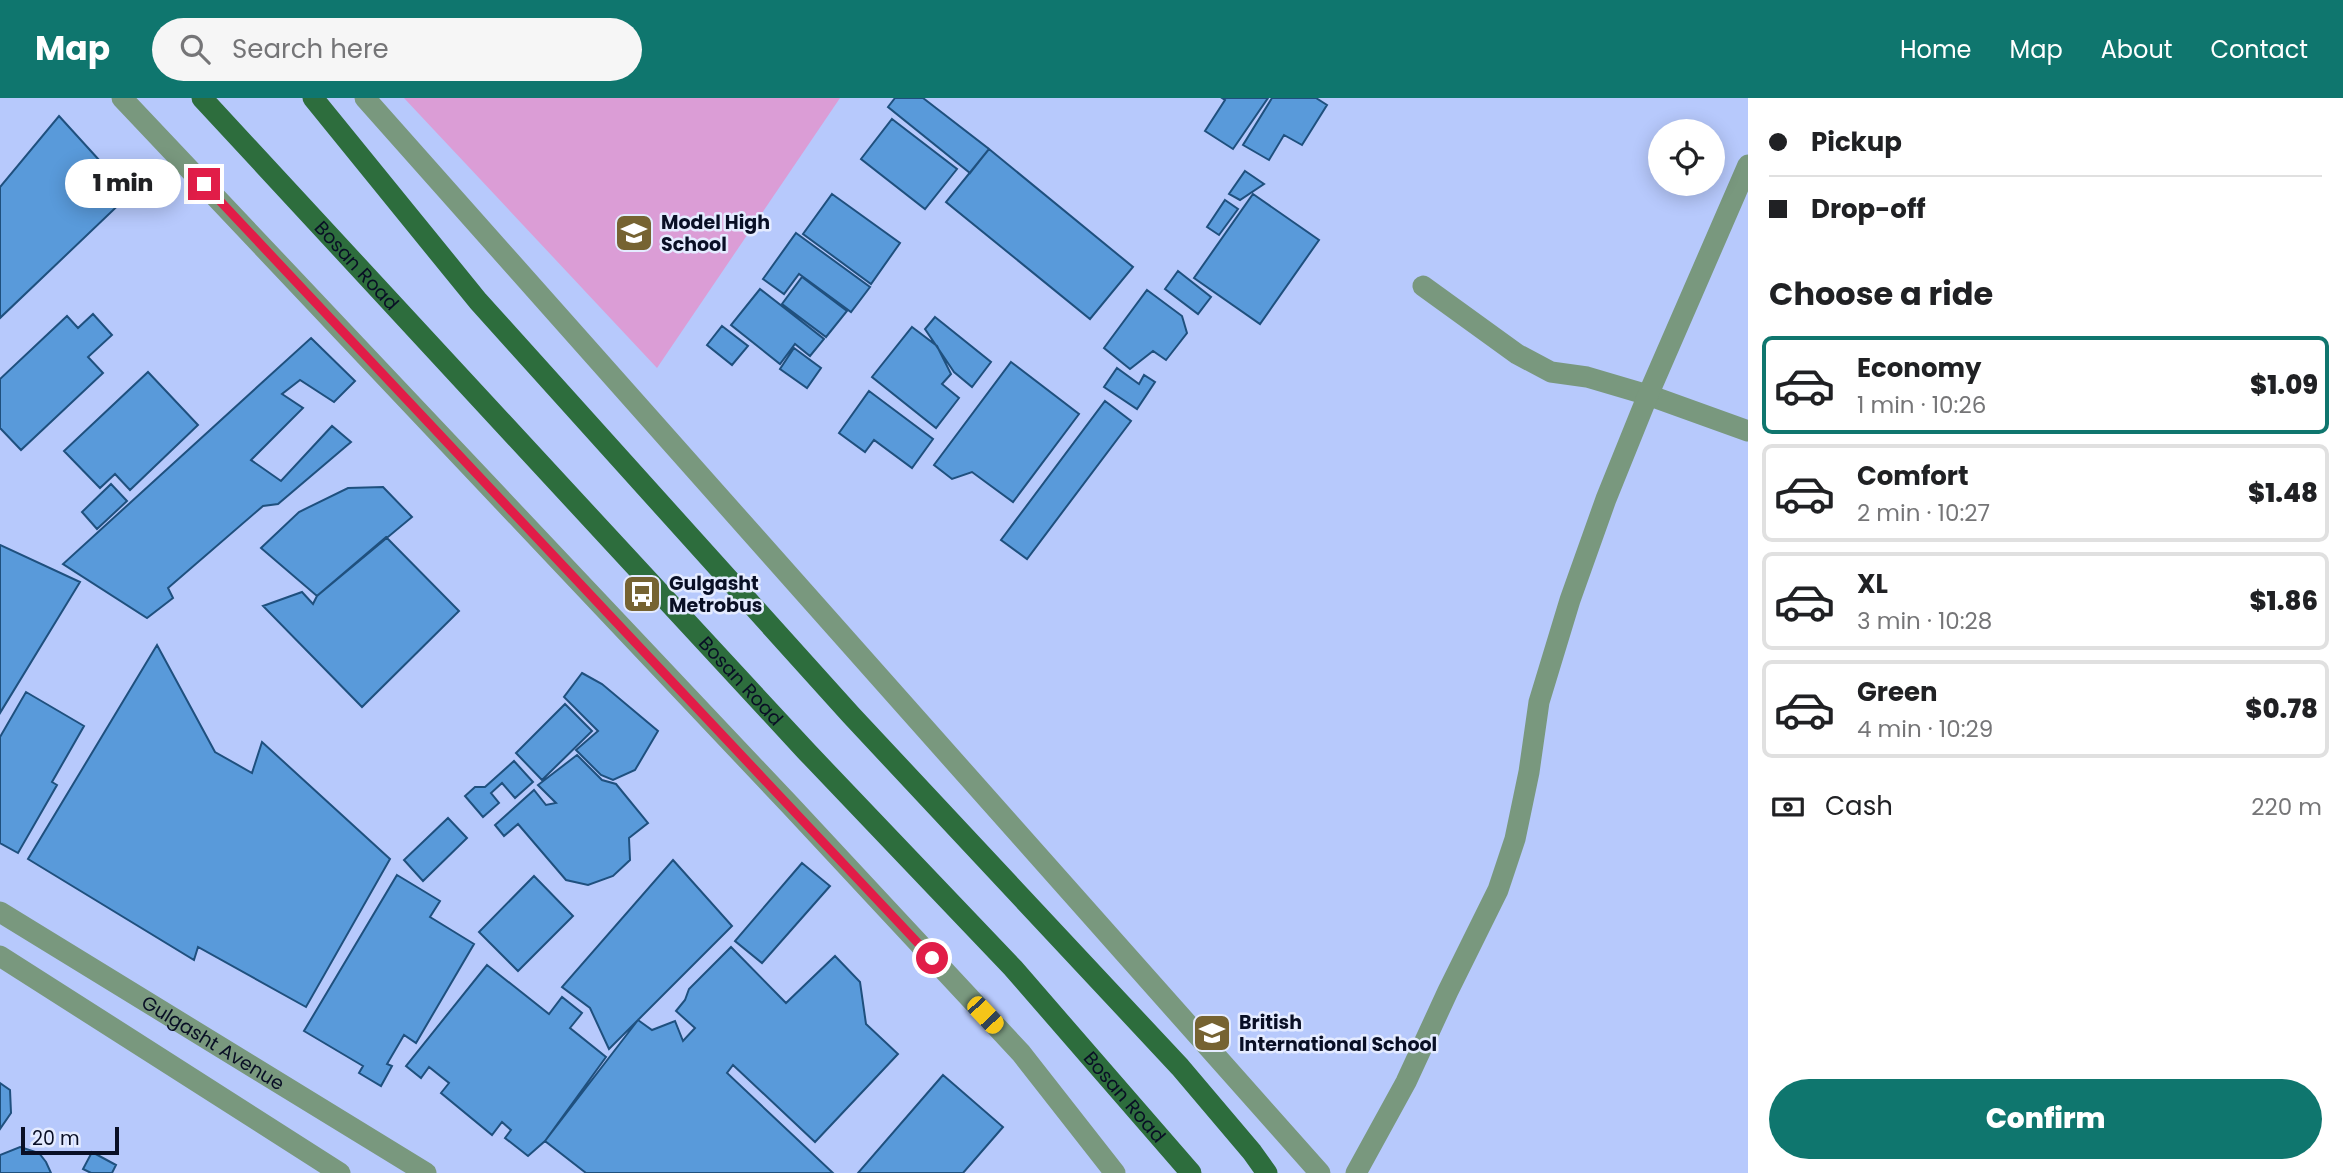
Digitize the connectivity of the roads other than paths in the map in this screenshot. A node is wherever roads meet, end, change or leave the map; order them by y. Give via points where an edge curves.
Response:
1 (122, 98) edge
2 (202, 98) edge
3 (313, 98) edge
4 (365, 98) edge
5 (1748, 165) edge
6 (1423, 286) dead end
7 (1648, 395) junction
8 (1748, 431) edge
9 (0, 912) edge
10 (0, 956) edge
11 (341, 1173) edge
12 (426, 1173) edge
13 (1115, 1173) edge
14 (1191, 1173) edge
15 (1267, 1173) edge
16 (1320, 1173) edge
17 (1356, 1173) edge

1 - 13 street via 1011,1043
2 - 14 main road, Bosan Road via 1013,968
3 - 15 main road via 478,301 851,715 1180,1067
4 - 16 street
5 - 7 street
6 - 7 street via 1517,354 1551,372
7 - 8 street
7 - 17 street via 1606,499 1539,702 1516,839 1498,890 1406,1082
9 - 12 street, Gulgasht Avenue
10 - 11 street, Gulgasht Avenue

